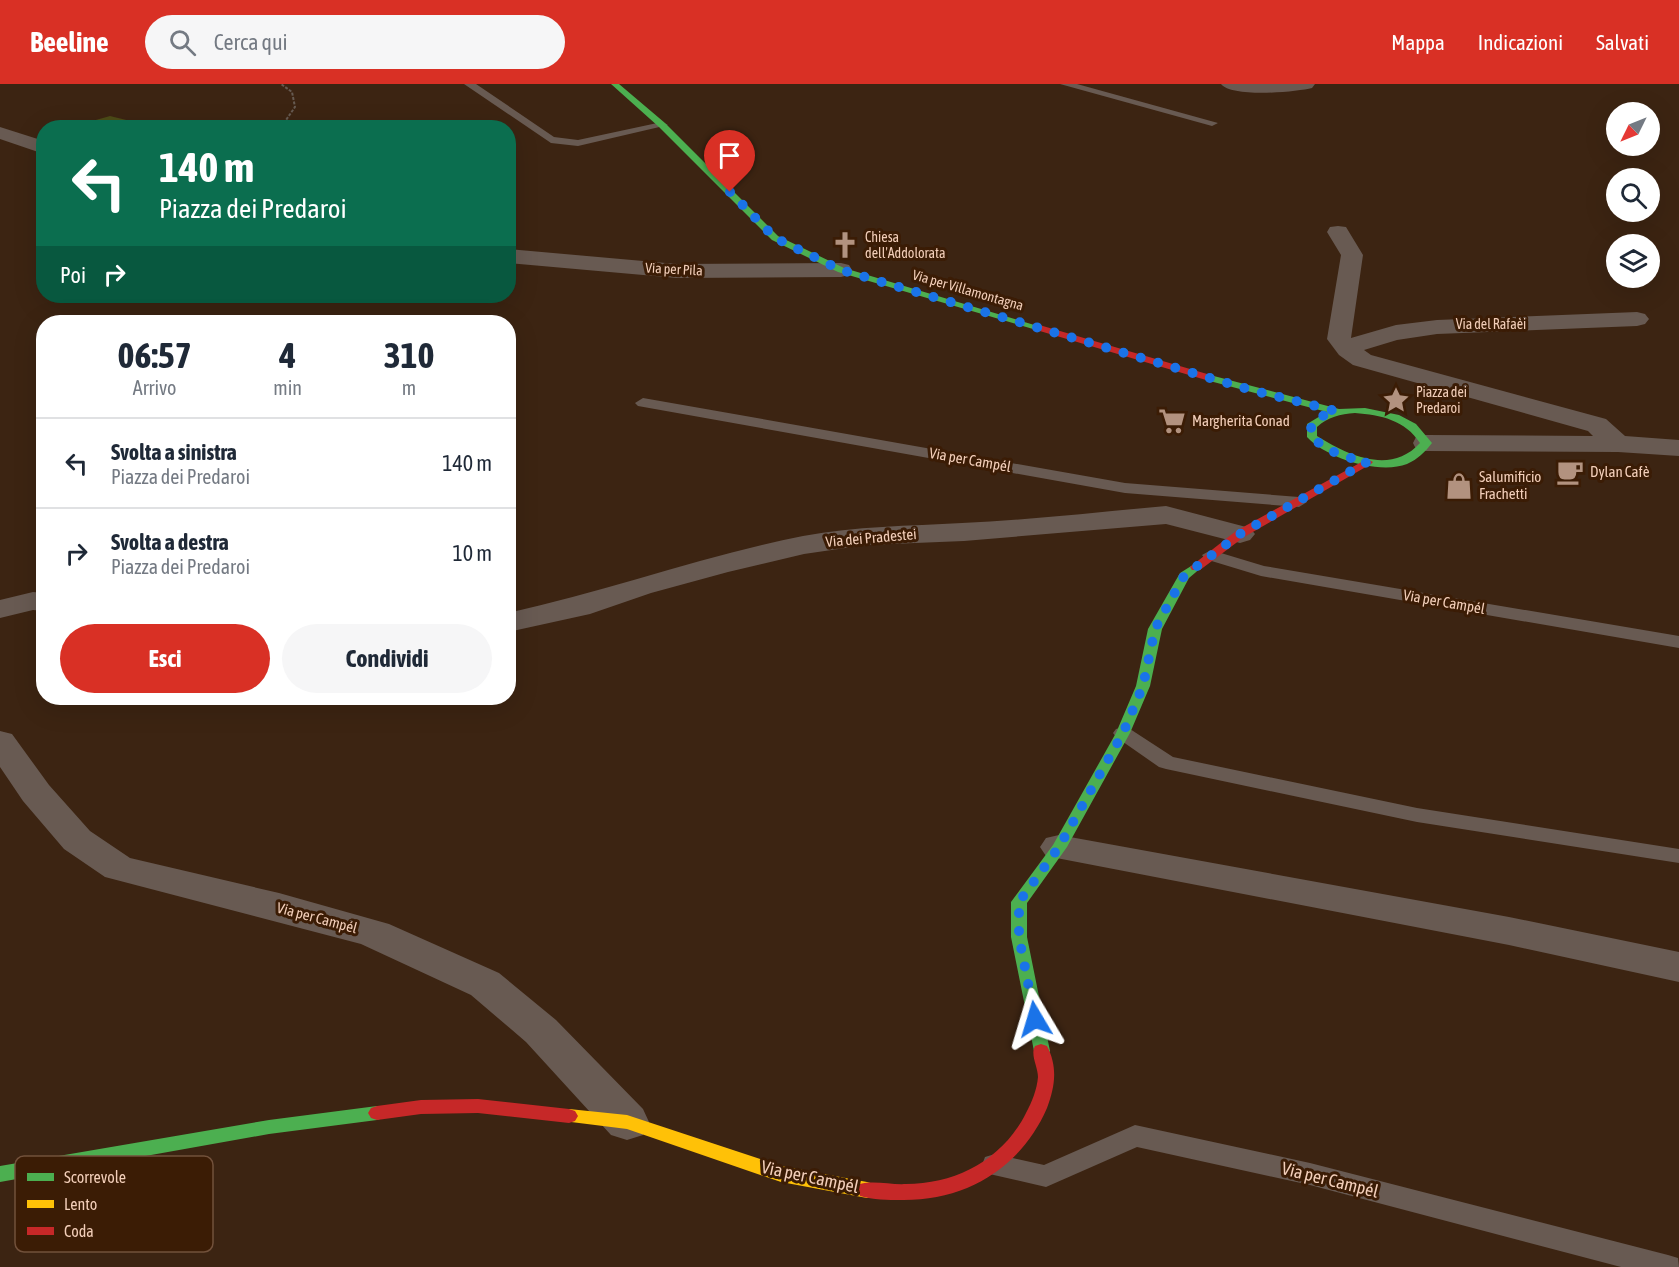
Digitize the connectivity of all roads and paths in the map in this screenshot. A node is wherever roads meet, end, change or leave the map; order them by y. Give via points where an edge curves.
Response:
1 (281, 84) edge
2 (469, 84) edge
3 (615, 84) edge
4 (1065, 84) edge
5 (1230, 84) edge
6 (1306, 84) edge
7 (286, 120) edge
8 (1212, 123) dead end
9 (662, 125) junction
10 (0, 133) edge
11 (36, 145) edge
12 (1338, 232) dead end
13 (516, 257) edge
14 (841, 270) junction
15 (1637, 319) dead end
16 (1348, 350) junction
17 (643, 403) dead end
18 (1336, 411) junction
19 (1426, 443) junction
20 (1618, 444) junction
21 (1679, 448) edge
22 (1367, 462) junction
23 (1299, 502) junction
24 (1240, 534) junction
25 (1211, 555) junction
26 (36, 601) edge
27 (0, 609) edge
28 (516, 621) edge
29 (1679, 642) edge
30 (1123, 733) junction
31 (0, 742) edge
32 (1059, 847) junction
33 (1679, 856) edge
34 (1679, 967) edge
35 (627, 1122) junction
36 (99, 1156) edge
37 (995, 1165) junction
38 (15, 1170) edge
39 (0, 1173) edge
40 (1668, 1267) edge

1 - 7 path via 292,92 295,106
2 - 9 lane via 551,140 578,142
3 - 9 street, Via per Villamontagna
4 - 8 lane
5 - 6 street via 1288,88
9 - 14 street, Via per Villamontagna via 775,238
10 - 11 street
12 - 16 street via 1352,255 1339,339
13 - 14 street, Via per Pila via 677,271
14 - 18 street, Via per Villamontagna
15 - 16 street, Via del Rafaèi via 1447,324 1387,335
16 - 20 street via 1362,360 1597,426
17 - 23 lane, Via per Campél via 1125,488
18 - 19 street via 1396,417 1422,434
18 - 22 street via 1320,417 1311,426 1312,437 1343,457
19 - 20 street
19 - 22 street via 1418,455 1396,462
20 - 21 street
22 - 23 street, Via per Campél
23 - 24 street, Via per Campél
24 - 25 street, Via per Campél
24 - 28 street, Via dei Pradestei via 1166,515 866,536 722,564 579,607
25 - 29 lane, Via per Campél via 1261,572
25 - 30 street, Via per Campél via 1184,576 1165,608 1155,629 1143,686
26 - 27 street
30 - 32 street, Via per Campél
30 - 33 lane via 1166,762 1417,815
31 - 35 street, Via per Campél via 36,793 77,840 118,868 375,934 485,984 541,1031
32 - 34 street via 1509,931
32 - 37 street, Via per Campél via 1019,902 1019,937 1047,1080 1035,1119
35 - 36 street, Via per Campél via 478,1106 421,1107 269,1127
35 - 37 street, Via per Campél via 781,1174 845,1188 908,1194 951,1187
37 - 40 lane, Via per Campél via 1046,1176 1135,1136 1310,1174
38 - 39 street, Via per Campél

